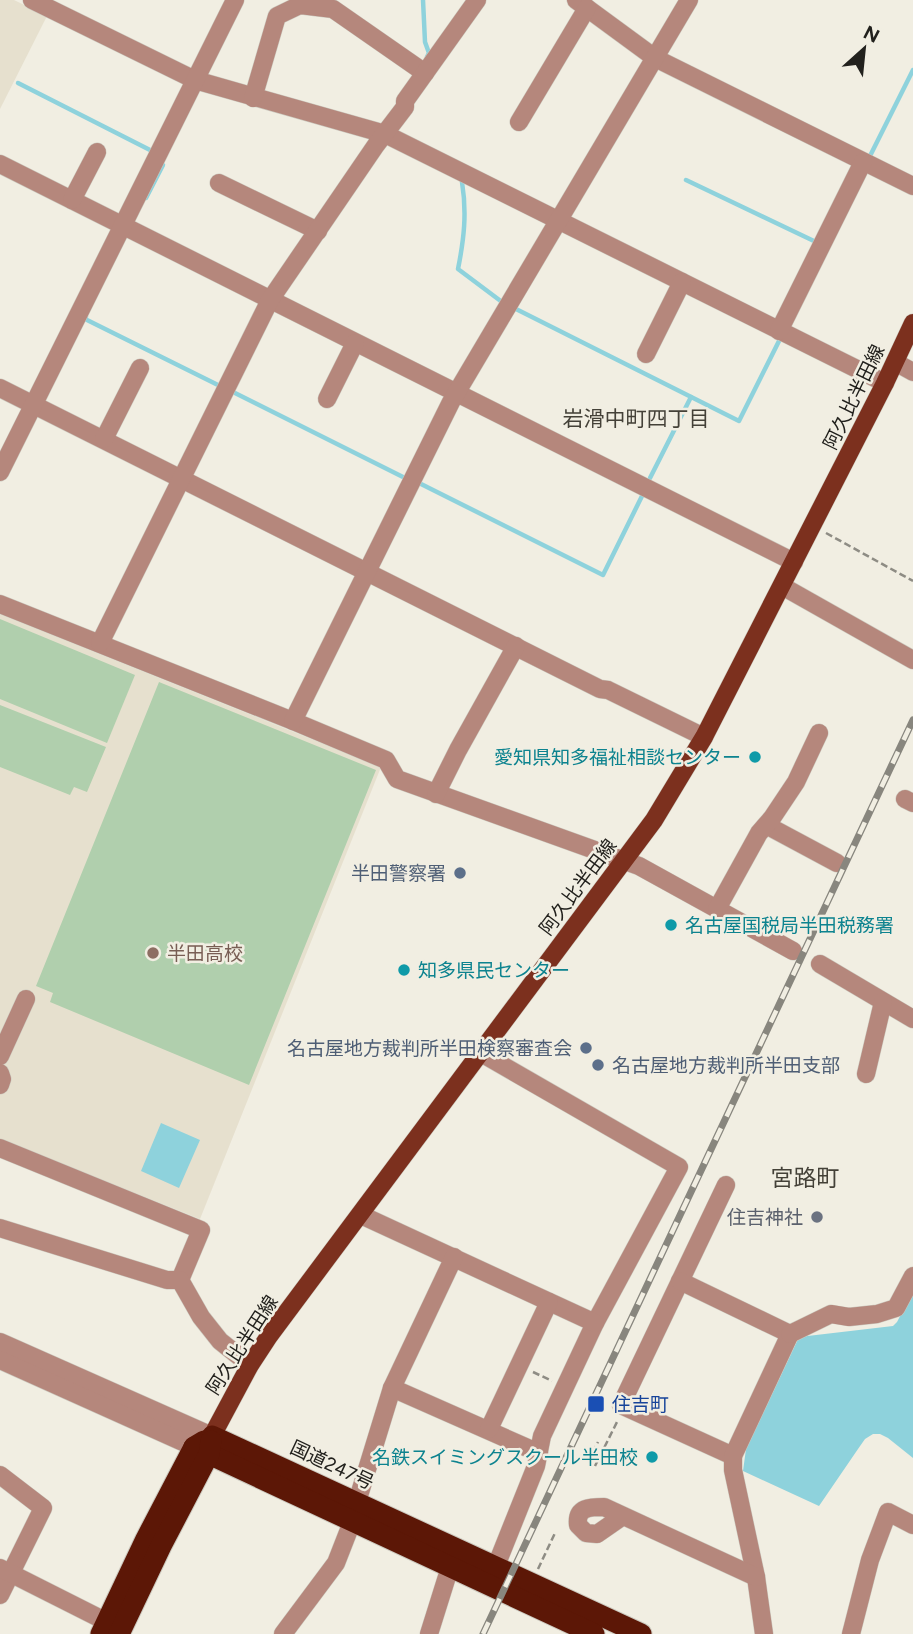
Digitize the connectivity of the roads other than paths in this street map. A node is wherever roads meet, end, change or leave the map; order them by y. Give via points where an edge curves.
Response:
1 (32, 0) edge
2 (235, 0) edge
3 (477, 0) edge
4 (689, 0) edge
5 (336, 4) edge
6 (581, 4) edge
7 (655, 58) junction
8 (425, 73) junction
9 (195, 80) junction
10 (253, 98) junction
11 (519, 122) dead end
12 (385, 134) junction
13 (97, 152) dead end
14 (863, 162) junction
15 (0, 164) edge
16 (219, 183) dead end
17 (913, 186) edge
18 (72, 200) junction
19 (559, 221) junction
20 (122, 225) junction
21 (318, 231) junction
22 (682, 282) junction
23 (271, 300) junction
24 (913, 323) edge
25 (779, 331) junction
26 (355, 343) junction
27 (646, 354) dead end
28 (895, 362) junction
29 (140, 368) dead end
30 (913, 372) edge
31 (885, 383) junction
32 (0, 388) edge
33 (456, 393) junction
34 (327, 399) dead end
35 (33, 404) junction
36 (104, 439) junction
37 (0, 472) edge
38 (181, 478) junction
39 (794, 562) junction
40 (367, 571) junction
41 (782, 586) junction
42 (0, 604) edge
43 (100, 643) junction
44 (516, 646) junction
45 (913, 659) edge
46 (293, 721) junction
47 (819, 733) dead end
48 (704, 737) junction
49 (436, 794) junction
50 (766, 825) junction
51 (624, 861) junction
52 (837, 863) dead end
53 (717, 909) junction
54 (793, 951) dead end
55 (820, 964) dead end
56 (26, 999) dead end
57 (883, 1002) junction
58 (913, 1019) edge
59 (481, 1053) junction
60 (0, 1056) edge
61 (0, 1073) edge
62 (866, 1074) dead end
63 (0, 1085) edge
64 (0, 1148) edge
65 (726, 1185) dead end
66 (361, 1215) junction
67 (0, 1228) edge
68 (454, 1257) junction
69 (913, 1276) edge
70 (180, 1280) junction
71 (680, 1281) junction
72 (549, 1302) junction
73 (595, 1323) junction
74 (790, 1334) junction
75 (0, 1342) edge
76 (0, 1360) edge
77 (250, 1365) junction
78 (392, 1388) junction
79 (489, 1429) junction
80 (205, 1446) junction
81 (539, 1453) junction
82 (733, 1456) junction
83 (0, 1475) edge
84 (355, 1512) junction
85 (623, 1516) dead end
86 (913, 1525) edge
87 (496, 1566) junction
88 (450, 1567) junction
89 (5, 1571) edge
90 (756, 1577) junction
91 (0, 1595) edge
92 (115, 1631) edge
93 (283, 1634) edge
94 (429, 1634) edge
95 (594, 1634) edge
96 (641, 1634) edge
97 (764, 1634) edge
98 (851, 1634) edge

1 - 9 street
2 - 9 street
3 - 8 street
4 - 7 street
5 - 8 street
5 - 10 street via 300,5 277,16
6 - 7 street
6 - 11 street
7 - 14 street
7 - 19 street
8 - 12 street
9 - 10 street
9 - 20 street
10 - 12 street
12 - 19 street
12 - 21 street
13 - 18 street
14 - 17 street
14 - 25 street
15 - 18 street
16 - 21 street
18 - 20 street
19 - 22 street
19 - 33 street
20 - 23 street
20 - 35 street
21 - 23 street
22 - 25 street
22 - 27 street
23 - 26 street
23 - 38 street
24 - 28 main road, 阿久比半田線
25 - 31 street
26 - 33 street
26 - 34 street
28 - 30 street
28 - 31 main road, 阿久比半田線
29 - 36 street
31 - 39 main road, 阿久比半田線
32 - 35 street
33 - 39 street
33 - 40 street
35 - 36 street
35 - 37 street
36 - 38 street
38 - 40 street
38 - 43 street
39 - 41 main road, 阿久比半田線
40 - 44 street
40 - 46 street
41 - 45 street
41 - 48 main road, 阿久比半田線
42 - 43 street
43 - 46 street
44 - 48 street
44 - 49 street
46 - 49 street via 386,760 397,779
47 - 50 street via 796,782
48 - 51 main road, 阿久比半田線
49 - 51 street
50 - 52 street
50 - 53 street
51 - 53 street
51 - 59 main road, 阿久比半田線
53 - 54 street
55 - 57 street
56 - 60 street
57 - 58 street
57 - 62 street
59 - 66 main road, 阿久比半田線
59 - 73 street via 680,1167
61 - 63 street
64 - 70 street via 201,1230
65 - 71 street
66 - 68 street
66 - 77 main road, 阿久比半田線
67 - 70 street via 167,1280
68 - 72 street
68 - 78 street
69 - 74 street via 896,1308 882,1314 831,1314
70 - 77 street via 220,1341
71 - 74 street
71 - 82 street via 621,1405
72 - 73 street
72 - 79 street
73 - 81 street via 542,1436
74 - 82 street
75 - 80 street
76 - 80 street
77 - 80 main road, 阿久比半田線
78 - 79 street
78 - 84 street
79 - 81 street
80 - 84 highway, 国道247号
80 - 92 highway
81 - 87 street
82 - 90 street
83 - 89 street via 43,1508
84 - 87 highway, 国道247号
84 - 88 highway, 国道247号
84 - 93 street via 337,1563
85 - 90 street
86 - 98 street via 888,1512
87 - 96 highway, 国道247号
88 - 94 street
88 - 95 highway, 国道247号
89 - 91 street
89 - 92 street
90 - 97 street

